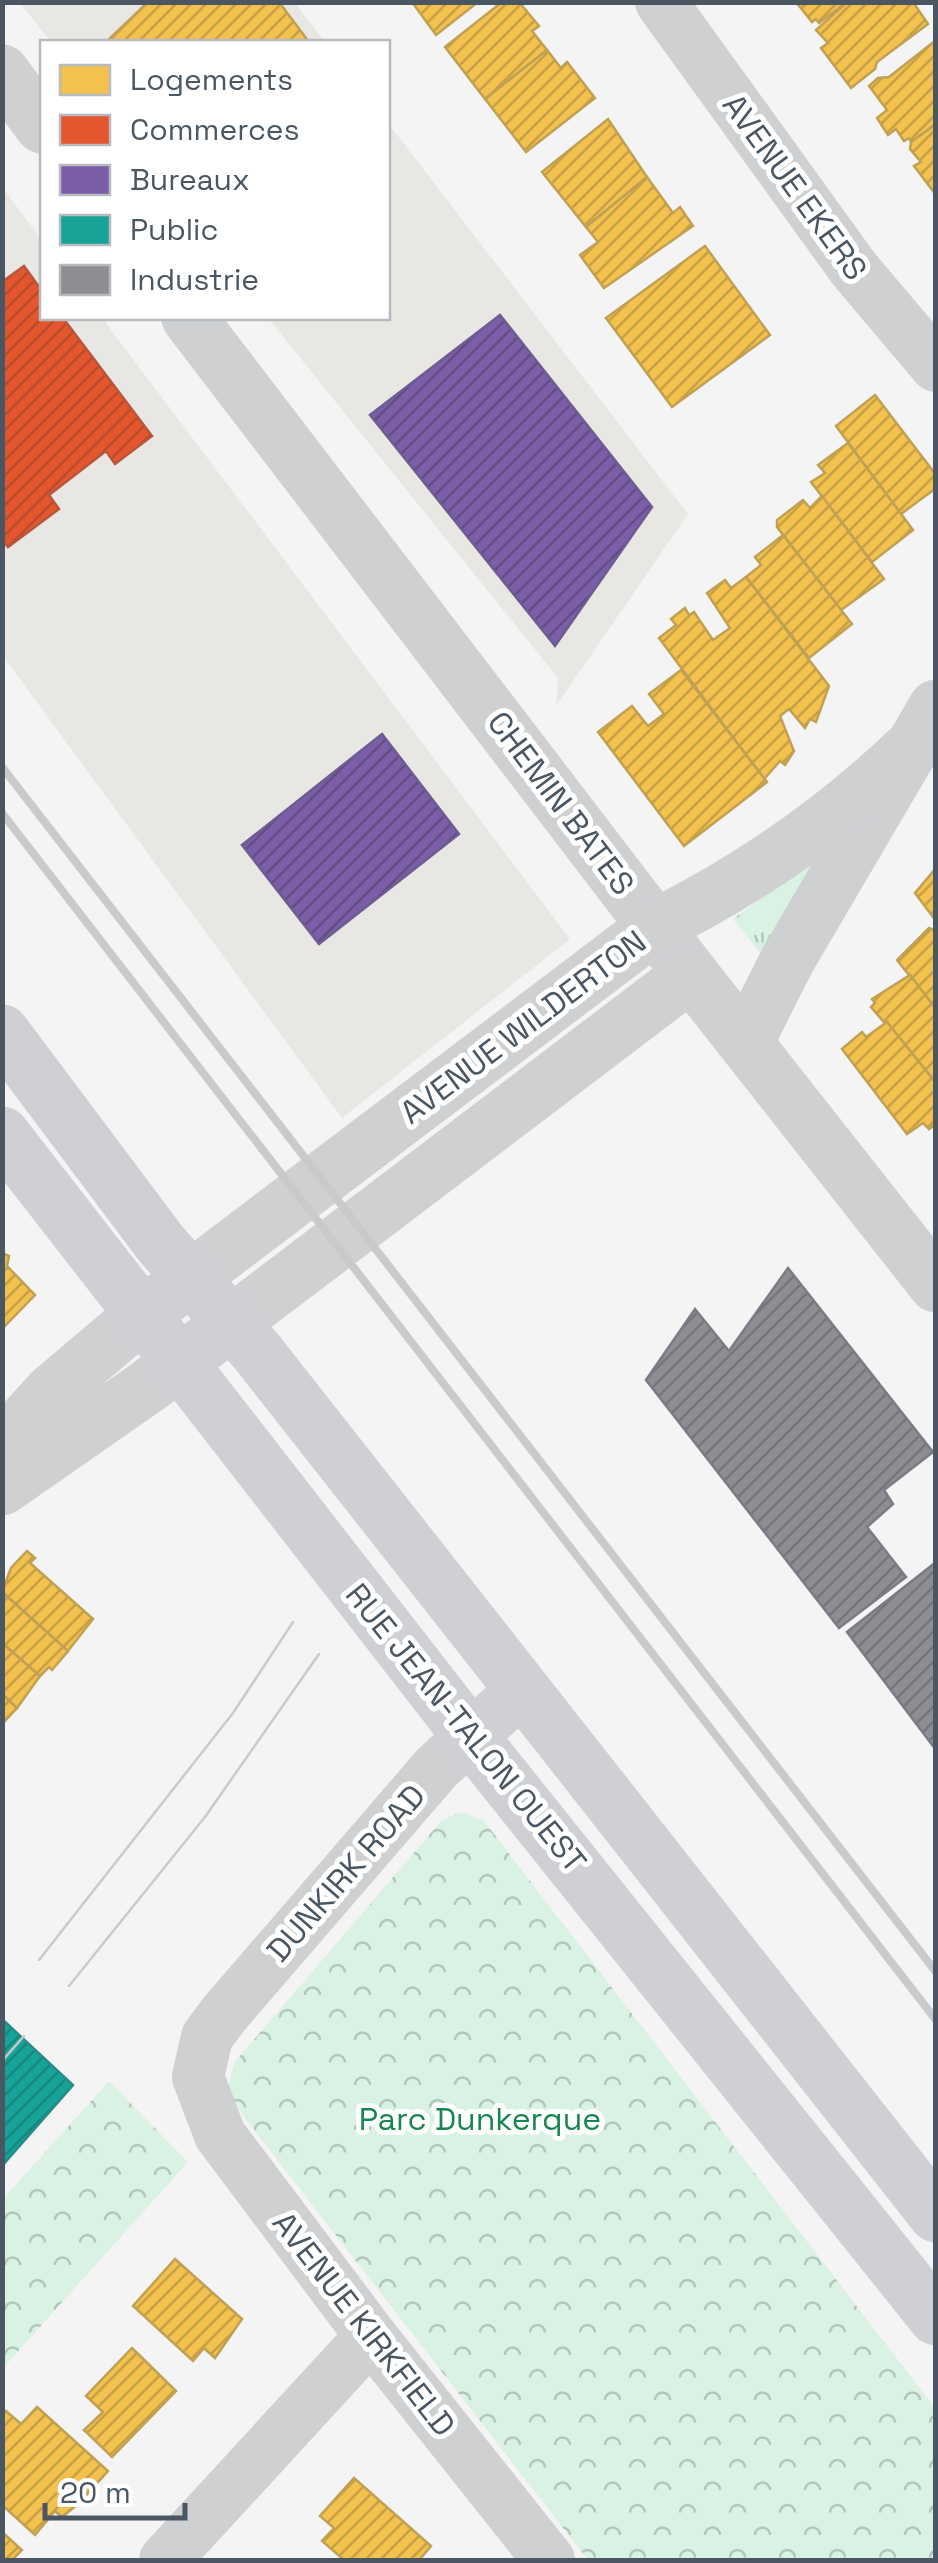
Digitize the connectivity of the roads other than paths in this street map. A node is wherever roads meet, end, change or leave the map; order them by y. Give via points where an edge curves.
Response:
1 (661, 2) edge
2 (2, 72) edge
3 (40, 123) edge
4 (191, 320) edge
5 (936, 366) edge
6 (922, 729) edge
7 (656, 926) junction
8 (691, 974) junction
9 (2, 1032) edge
10 (747, 1040) junction
11 (2, 1134) edge
12 (194, 1278) junction
13 (936, 1285) edge
14 (143, 1314) junction
15 (232, 1321) junction
16 (179, 1361) junction
17 (2, 1446) edge
18 (2, 1488) edge
19 (524, 1689) junction
20 (470, 1736) junction
21 (198, 2077) joint
22 (936, 2215) edge
23 (936, 2318) edge
24 (370, 2336) junction
25 (165, 2560) edge
26 (549, 2560) edge

1 - 5 street, AVENUE EKERS via 854,269
2 - 3 street
4 - 7 street, CHEMIN BATES
6 - 7 street, AVENUE WILDERTON via 855,800 715,896
6 - 10 street, AVENUE WILDERTON
7 - 8 street, CHEMIN BATES
7 - 12 street, AVENUE WILDERTON
8 - 10 street, CHEMIN BATES
8 - 15 street, AVENUE WILDERTON
9 - 12 main road, RUE JEAN-TALON OUEST via 161,1244
10 - 13 street, CHEMIN BATES
11 - 14 main road, RUE JEAN-TALON OUEST
12 - 14 street, AVENUE WILDERTON
12 - 15 main road, RUE JEAN-TALON OUEST
14 - 16 main road, RUE JEAN-TALON OUEST
14 - 17 street, AVENUE WILDERTON via 51,1392
15 - 16 street, AVENUE WILDERTON
15 - 19 main road, RUE JEAN-TALON OUEST
16 - 18 street, AVENUE WILDERTON
16 - 20 main road, RUE JEAN-TALON OUEST
19 - 20 street, DUNKIRK ROAD
19 - 22 main road, RUE JEAN-TALON OUEST
20 - 21 street, DUNKIRK ROAD via 224,2014 208,2037
20 - 23 main road, RUE JEAN-TALON OUEST
21 - 24 street, AVENUE KIRKFIELD via 220,2135
24 - 25 street
24 - 26 street, AVENUE KIRKFIELD

